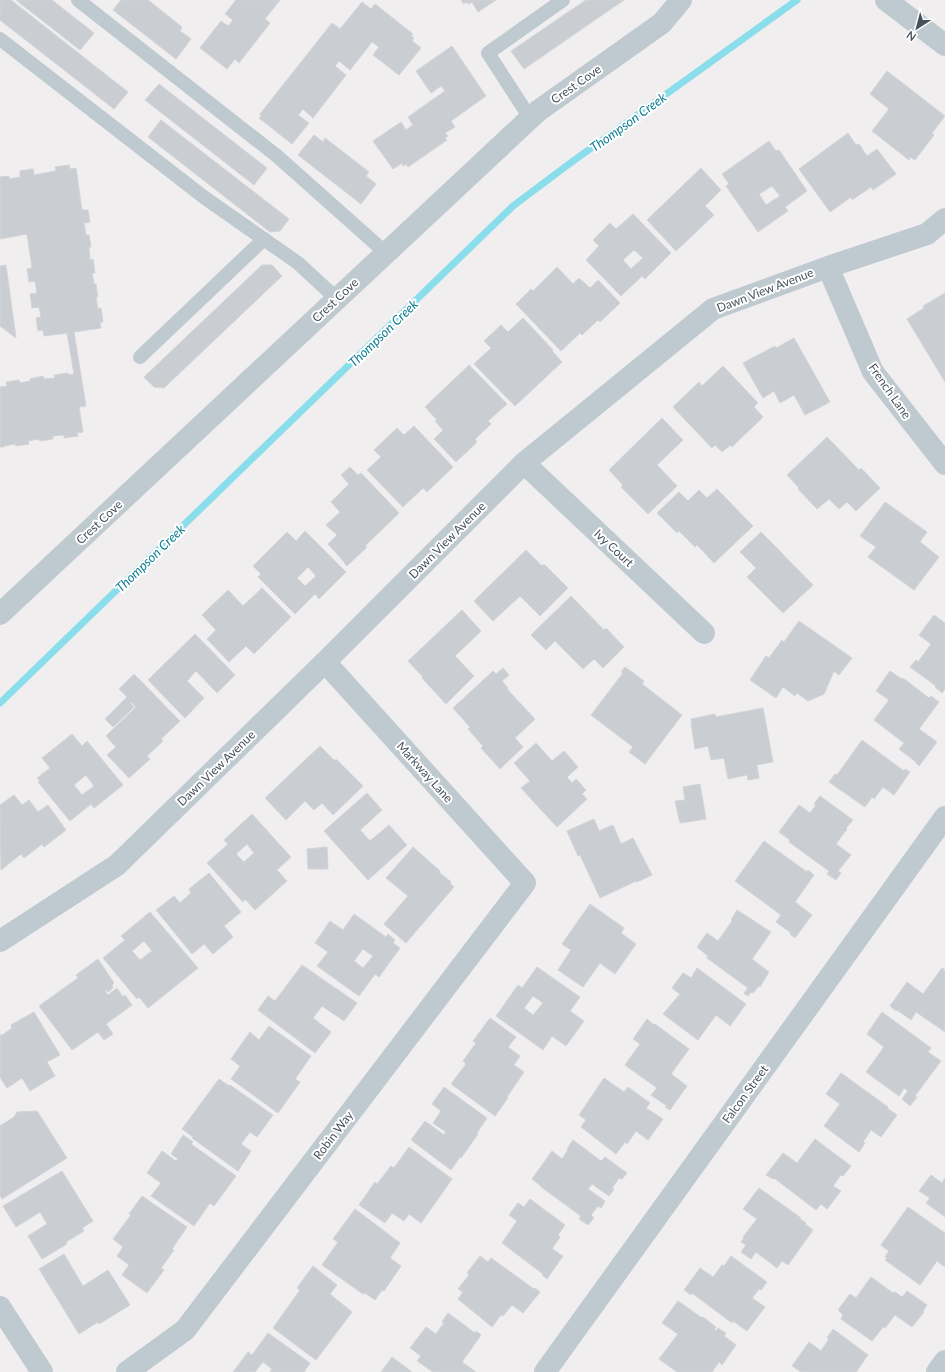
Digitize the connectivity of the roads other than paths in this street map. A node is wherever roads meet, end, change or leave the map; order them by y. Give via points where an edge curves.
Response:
1 (78, 0) edge
2 (562, 0) edge
3 (681, 0) edge
4 (886, 0) edge
5 (0, 39) edge
6 (945, 46) edge
7 (530, 118) junction
8 (945, 219) edge
9 (264, 239) junction
10 (386, 253) junction
11 (828, 267) junction
12 (336, 299) junction
13 (140, 357) dead end
14 (524, 463) junction
15 (945, 464) edge
16 (0, 614) edge
17 (704, 633) dead end
18 (325, 662) junction
19 (945, 817) edge
20 (525, 883) joint
21 (0, 942) edge
22 (0, 1307) edge
23 (945, 1361) edge
24 (42, 1372) edge
25 (127, 1372) edge
26 (545, 1372) edge
27 (937, 1372) edge

1 - 10 lane via 277,156
2 - 7 lane via 488,53
3 - 7 street, Crest Cove via 662,23
4 - 6 street
5 - 9 lane via 205,198
7 - 10 street, Crest Cove
8 - 11 street, Dawn View Avenue via 927,234
9 - 12 lane via 298,263
9 - 13 lane
10 - 12 street, Crest Cove
11 - 14 street, Dawn View Avenue via 713,309
11 - 15 street, French Lane via 873,372
12 - 16 street, Crest Cove
14 - 17 street, Ivy Court
14 - 18 street, Dawn View Avenue
18 - 20 street, Markway Lane
18 - 21 street, Dawn View Avenue via 117,865
19 - 26 street, Falcon Street
20 - 25 street, Robin Way via 185,1330
22 - 24 street
23 - 27 street

